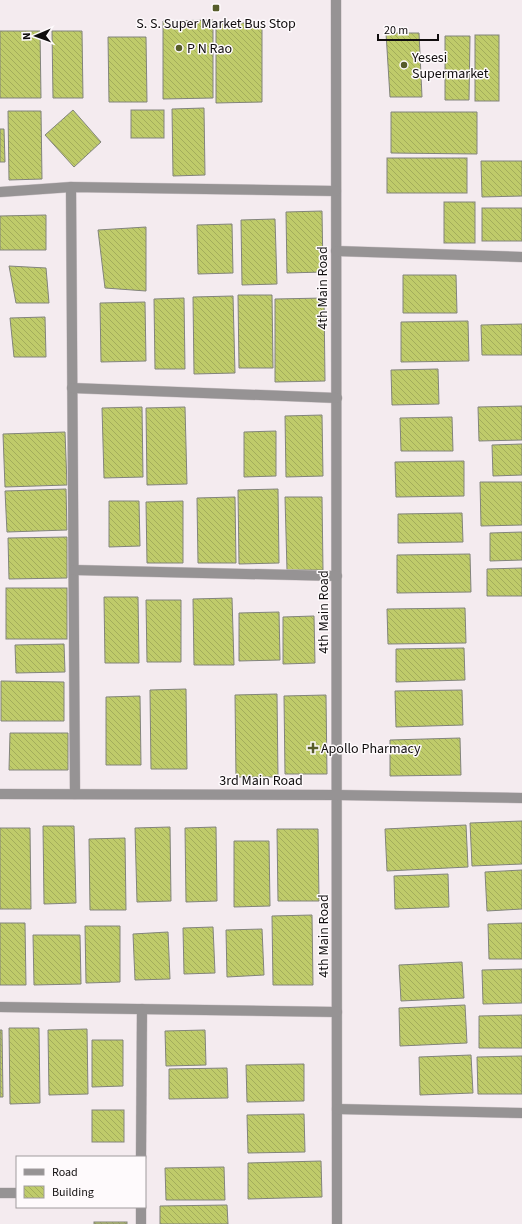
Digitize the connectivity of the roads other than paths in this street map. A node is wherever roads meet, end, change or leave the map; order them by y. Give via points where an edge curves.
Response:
1 (336, 0) edge
2 (71, 187) junction
3 (336, 191) junction
4 (0, 192) edge
5 (336, 251) junction
6 (522, 257) edge
7 (72, 388) junction
8 (336, 398) junction
9 (74, 570) junction
10 (337, 576) junction
11 (0, 794) edge
12 (75, 794) junction
13 (337, 794) junction
14 (522, 798) edge
15 (0, 1007) edge
16 (142, 1009) junction
17 (337, 1012) junction
18 (337, 1108) junction
19 (522, 1113) edge
20 (141, 1156) edge
21 (0, 1193) edge
22 (16, 1193) edge
23 (141, 1208) edge
24 (141, 1224) edge
25 (337, 1224) edge

1 - 3 street, 4th Main Road
2 - 3 street
2 - 4 street
2 - 7 street
3 - 5 street, 4th Main Road
5 - 6 street
5 - 8 street, 4th Main Road
7 - 8 street
7 - 9 street
8 - 10 street, 4th Main Road
9 - 10 street
9 - 12 street
10 - 13 street, 4th Main Road
11 - 12 street, 3rd Main Road
12 - 13 street, 3rd Main Road
13 - 14 street, 3rd Main Road
13 - 17 street, 4th Main Road
15 - 16 street
16 - 17 street
16 - 20 street
17 - 18 street, 4th Main Road
18 - 19 street
18 - 25 street, 4th Main Road
21 - 22 street
23 - 24 street

